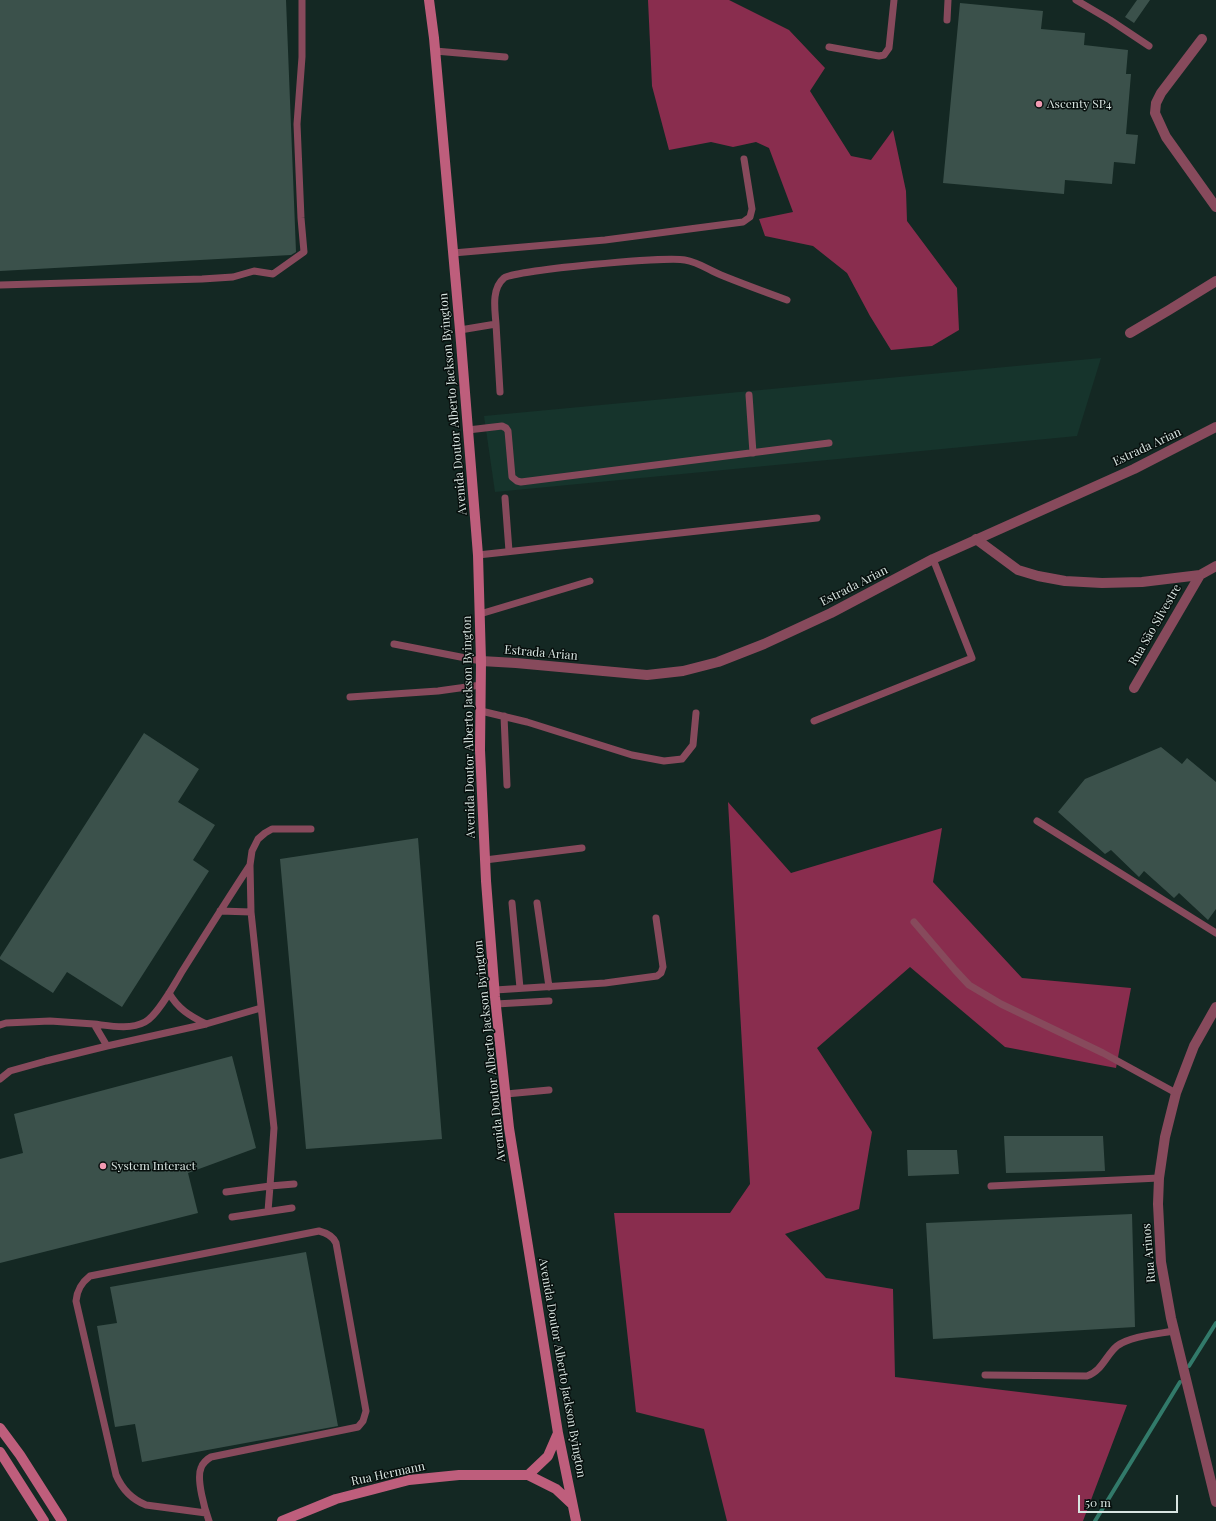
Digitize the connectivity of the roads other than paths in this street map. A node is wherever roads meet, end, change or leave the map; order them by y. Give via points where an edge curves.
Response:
1 (302, 0) edge
2 (429, 0) edge
3 (894, 0) edge
4 (948, 0) edge
5 (1076, 0) edge
6 (947, 20) dead end
7 (1202, 39) dead end
8 (1149, 46) dead end
9 (829, 47) dead end
10 (435, 51) junction
11 (505, 57) dead end
12 (744, 159) dead end
13 (1212, 195) edge
14 (1216, 207) edge
15 (453, 252) junction
16 (1216, 281) edge
17 (0, 285) edge
18 (787, 300) dead end
19 (496, 324) junction
20 (460, 330) junction
21 (1130, 332) dead end
22 (500, 392) dead end
23 (749, 395) dead end
24 (1216, 427) edge
25 (468, 430) junction
26 (829, 443) dead end
27 (753, 453) junction
28 (505, 498) dead end
29 (817, 518) dead end
30 (976, 539) junction
31 (509, 552) junction
32 (478, 555) junction
33 (933, 559) junction
34 (1216, 566) edge
35 (1200, 575) junction
36 (590, 581) dead end
37 (480, 614) junction
38 (394, 644) dead end
39 (481, 661) junction
40 (481, 685) junction
41 (1134, 688) dead end
42 (350, 697) dead end
43 (480, 711) junction
44 (696, 713) dead end
45 (504, 716) junction
46 (814, 721) dead end
47 (507, 785) dead end
48 (1037, 821) dead end
49 (311, 829) dead end
50 (582, 848) dead end
51 (485, 860) junction
52 (250, 865) junction
53 (512, 903) dead end
54 (537, 903) dead end
55 (220, 911) junction
56 (251, 912) junction
57 (656, 918) dead end
58 (914, 922) dead end
59 (1216, 933) edge
60 (549, 987) junction
61 (520, 988) junction
62 (495, 990) junction
63 (169, 993) junction
64 (549, 1001) dead end
65 (496, 1004) junction
66 (1216, 1007) edge
67 (260, 1008) junction
68 (94, 1024) junction
69 (206, 1024) junction
70 (0, 1025) edge
71 (106, 1046) junction
72 (0, 1079) edge
73 (549, 1090) dead end
74 (1176, 1093) junction
75 (506, 1094) junction
76 (1159, 1178) junction
77 (294, 1184) dead end
78 (270, 1186) junction
79 (991, 1186) dead end
80 (226, 1192) dead end
81 (292, 1208) dead end
82 (268, 1211) junction
83 (232, 1217) dead end
84 (1174, 1331) junction
85 (984, 1376) dead end
86 (0, 1428) edge
87 (558, 1433) junction
88 (0, 1452) edge
89 (528, 1475) junction
90 (1216, 1502) edge
91 (572, 1504) junction
92 (206, 1514) junction
93 (44, 1521) edge
94 (62, 1521) edge
95 (209, 1521) edge
96 (282, 1521) edge
97 (576, 1521) edge

1 - 17 lane via 302,57 297,124 300,218 304,252 272,274 254,271 233,277 202,279
2 - 10 main road, Avenida Doutor Alberto Jackson Byington
3 - 9 lane via 889,48 884,55
4 - 6 lane
5 - 8 lane
7 - 13 street via 1160,92 1155,113 1166,137
10 - 11 lane
10 - 15 main road, Avenida Doutor Alberto Jackson Byington
12 - 15 lane via 752,209 750,217 743,222 604,240
13 - 14 street
15 - 20 main road, Avenida Doutor Alberto Jackson Byington
16 - 21 street
18 - 19 lane via 684,259 644,260 532,272 504,278 499,284 494,302
19 - 20 lane
19 - 22 lane
20 - 25 main road, Avenida Doutor Alberto Jackson Byington
23 - 27 lane
24 - 30 street, Estrada Arian via 1134,468
25 - 27 lane via 502,426 507,429 512,477 517,481
25 - 32 main road, Avenida Doutor Alberto Jackson Byington
26 - 27 lane
28 - 31 lane
29 - 31 lane
30 - 33 street, Estrada Arian
30 - 35 street via 1018,570 1045,578 1102,583 1142,582
31 - 32 lane
32 - 37 main road, Avenida Doutor Alberto Jackson Byington
33 - 39 street, Estrada Arian via 831,613 764,644 718,662 683,671 647,675
33 - 46 lane via 972,658
34 - 35 street
35 - 41 street, Rua São Silvestre
36 - 37 lane
37 - 39 main road, Avenida Doutor Alberto Jackson Byington
38 - 39 lane
39 - 40 main road, Avenida Doutor Alberto Jackson Byington
40 - 42 lane via 438,691
40 - 43 main road, Avenida Doutor Alberto Jackson Byington
43 - 45 lane
43 - 51 main road, Avenida Doutor Alberto Jackson Byington
44 - 45 lane via 693,745 682,759 664,761 632,755
45 - 47 lane
48 - 59 lane
49 - 52 lane via 272,829 264,833 252,851
50 - 51 lane
51 - 62 main road, Avenida Doutor Alberto Jackson Byington
52 - 55 lane
52 - 56 lane
53 - 61 lane
54 - 60 lane
55 - 56 lane
55 - 63 lane
56 - 67 lane
57 - 60 lane via 663,967 659,975 605,983
58 - 74 lane via 970,985 1001,1004 1103,1053
60 - 61 lane
61 - 62 lane
62 - 65 main road, Avenida Doutor Alberto Jackson Byington
63 - 68 lane via 146,1022 116,1027
63 - 69 lane via 175,1004 183,1011
64 - 65 lane
65 - 75 main road, Avenida Doutor Alberto Jackson Byington
66 - 74 street, Rua Arinos via 1194,1046
67 - 69 lane
67 - 78 lane via 274,1128
68 - 70 lane via 50,1020
68 - 71 lane
69 - 71 lane
71 - 72 lane via 10,1071
73 - 75 lane
74 - 76 street, Rua Arinos via 1165,1137
75 - 87 main road, Avenida Doutor Alberto Jackson Byington via 509,1128
76 - 79 lane
76 - 84 street, Rua Arinos via 1161,1262
77 - 78 lane
78 - 80 lane
78 - 82 lane
81 - 82 lane
82 - 83 lane
84 - 85 lane via 1126,1341 1113,1350 1096,1372 1087,1376
84 - 90 street, Rua Arinos
86 - 94 main road
87 - 89 main road via 548,1456
87 - 91 main road, Avenida Doutor Alberto Jackson Byington
88 - 93 main road
89 - 91 main road, Rua Hermann via 556,1489
89 - 96 main road, Rua Hermann via 459,1475 409,1480 336,1499
91 - 97 main road, Avenida Doutor Alberto Jackson Byington
92 - 92 lane via 146,1505 137,1501 121,1485 116,1475 76,1302 80,1285 90,1276 324,1232 336,1243 366,1417 358,1427 211,1457 200,1469 199,1476
92 - 95 lane

